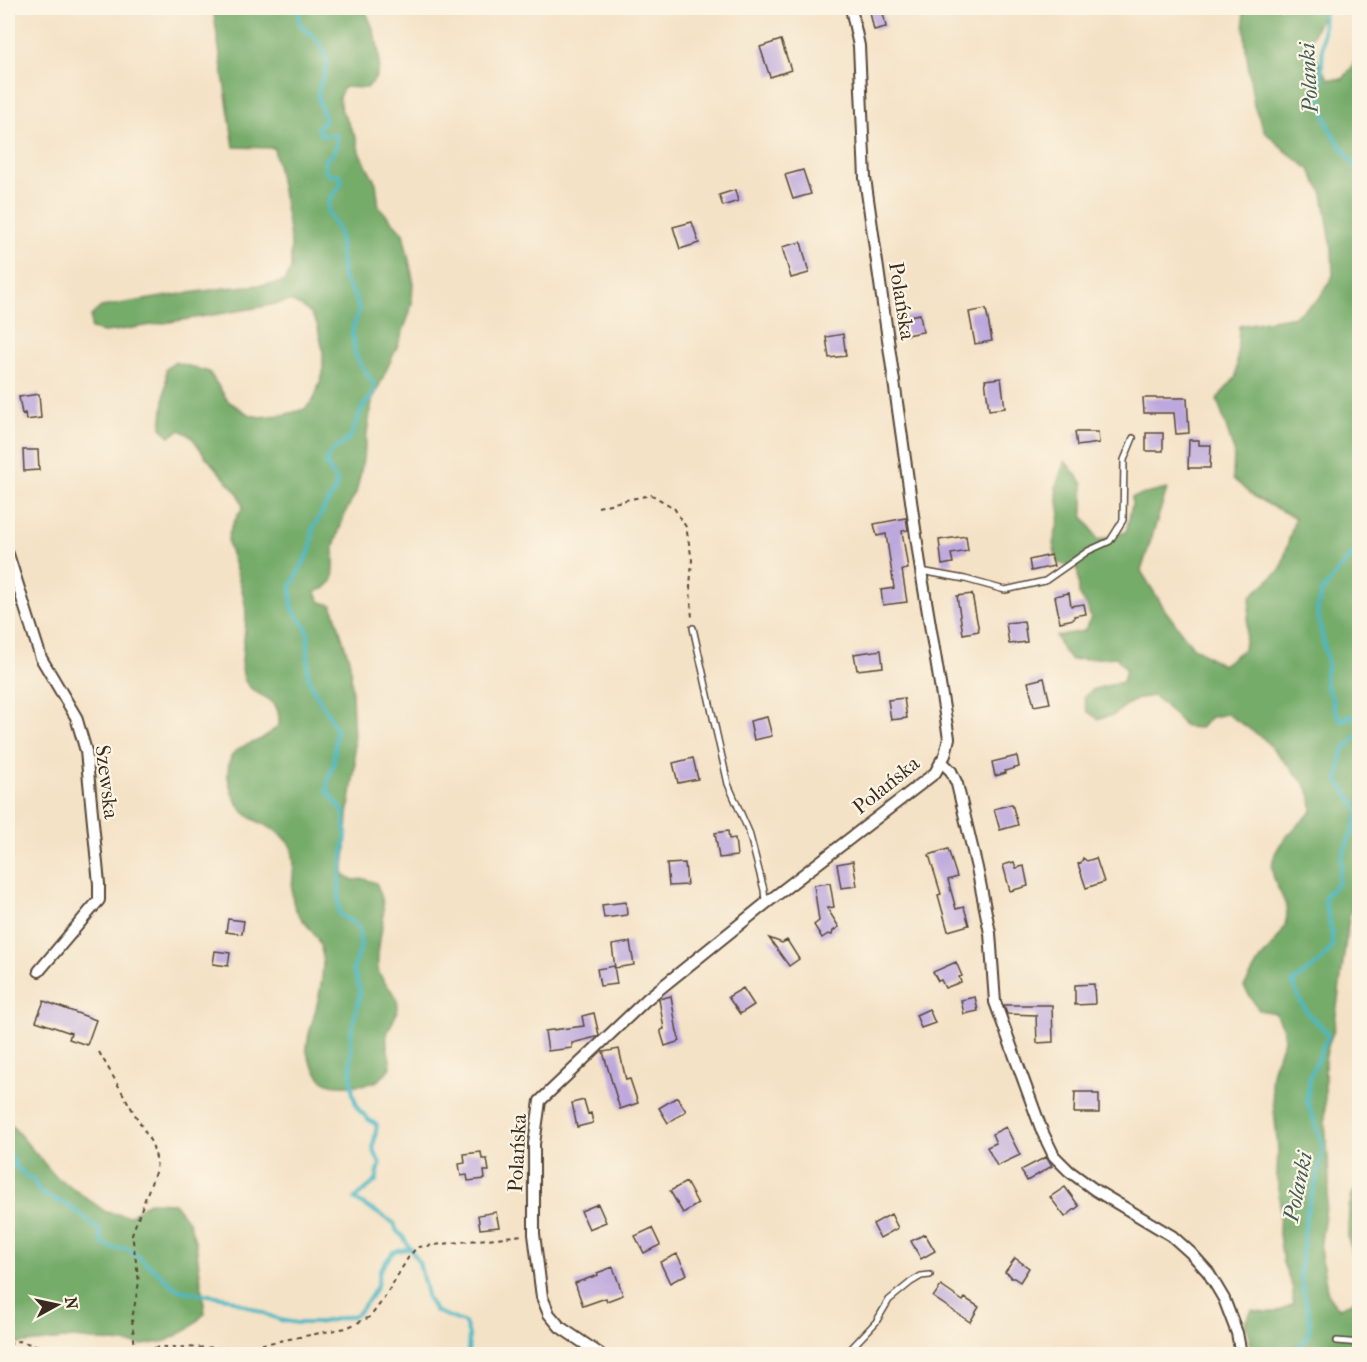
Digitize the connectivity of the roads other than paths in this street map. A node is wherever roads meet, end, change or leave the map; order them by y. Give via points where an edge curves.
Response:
1 (851, 8) edge
2 (1133, 438) dead end
3 (8, 554) edge
4 (921, 571) junction
5 (693, 628) road end
6 (941, 762) junction
7 (765, 904) junction
8 (39, 971) dead end
9 (930, 1275) dead end
10 (1337, 1341) dead end
11 (1359, 1343) edge
12 (600, 1354) edge
13 (846, 1354) edge
14 (1240, 1354) edge

1 - 4 street, Polańska via 859,46 865,178
2 - 4 lane via 1124,460 1123,520 1110,541 1044,580 1005,590
3 - 8 street, Szewska via 41,658 76,717 86,751 99,884 99,900
4 - 6 street, Polańska via 948,738
5 - 7 lane via 728,784 749,832
6 - 7 street, Polańska via 935,773
6 - 14 street via 957,784 978,868 990,933 995,1002 1054,1155 1095,1190 1172,1236 1191,1253 1224,1299
7 - 12 street, Polańska via 647,999 540,1101 534,1144 534,1234 542,1297 560,1327
9 - 13 lane via 911,1282 889,1300 876,1322
10 - 11 lane

